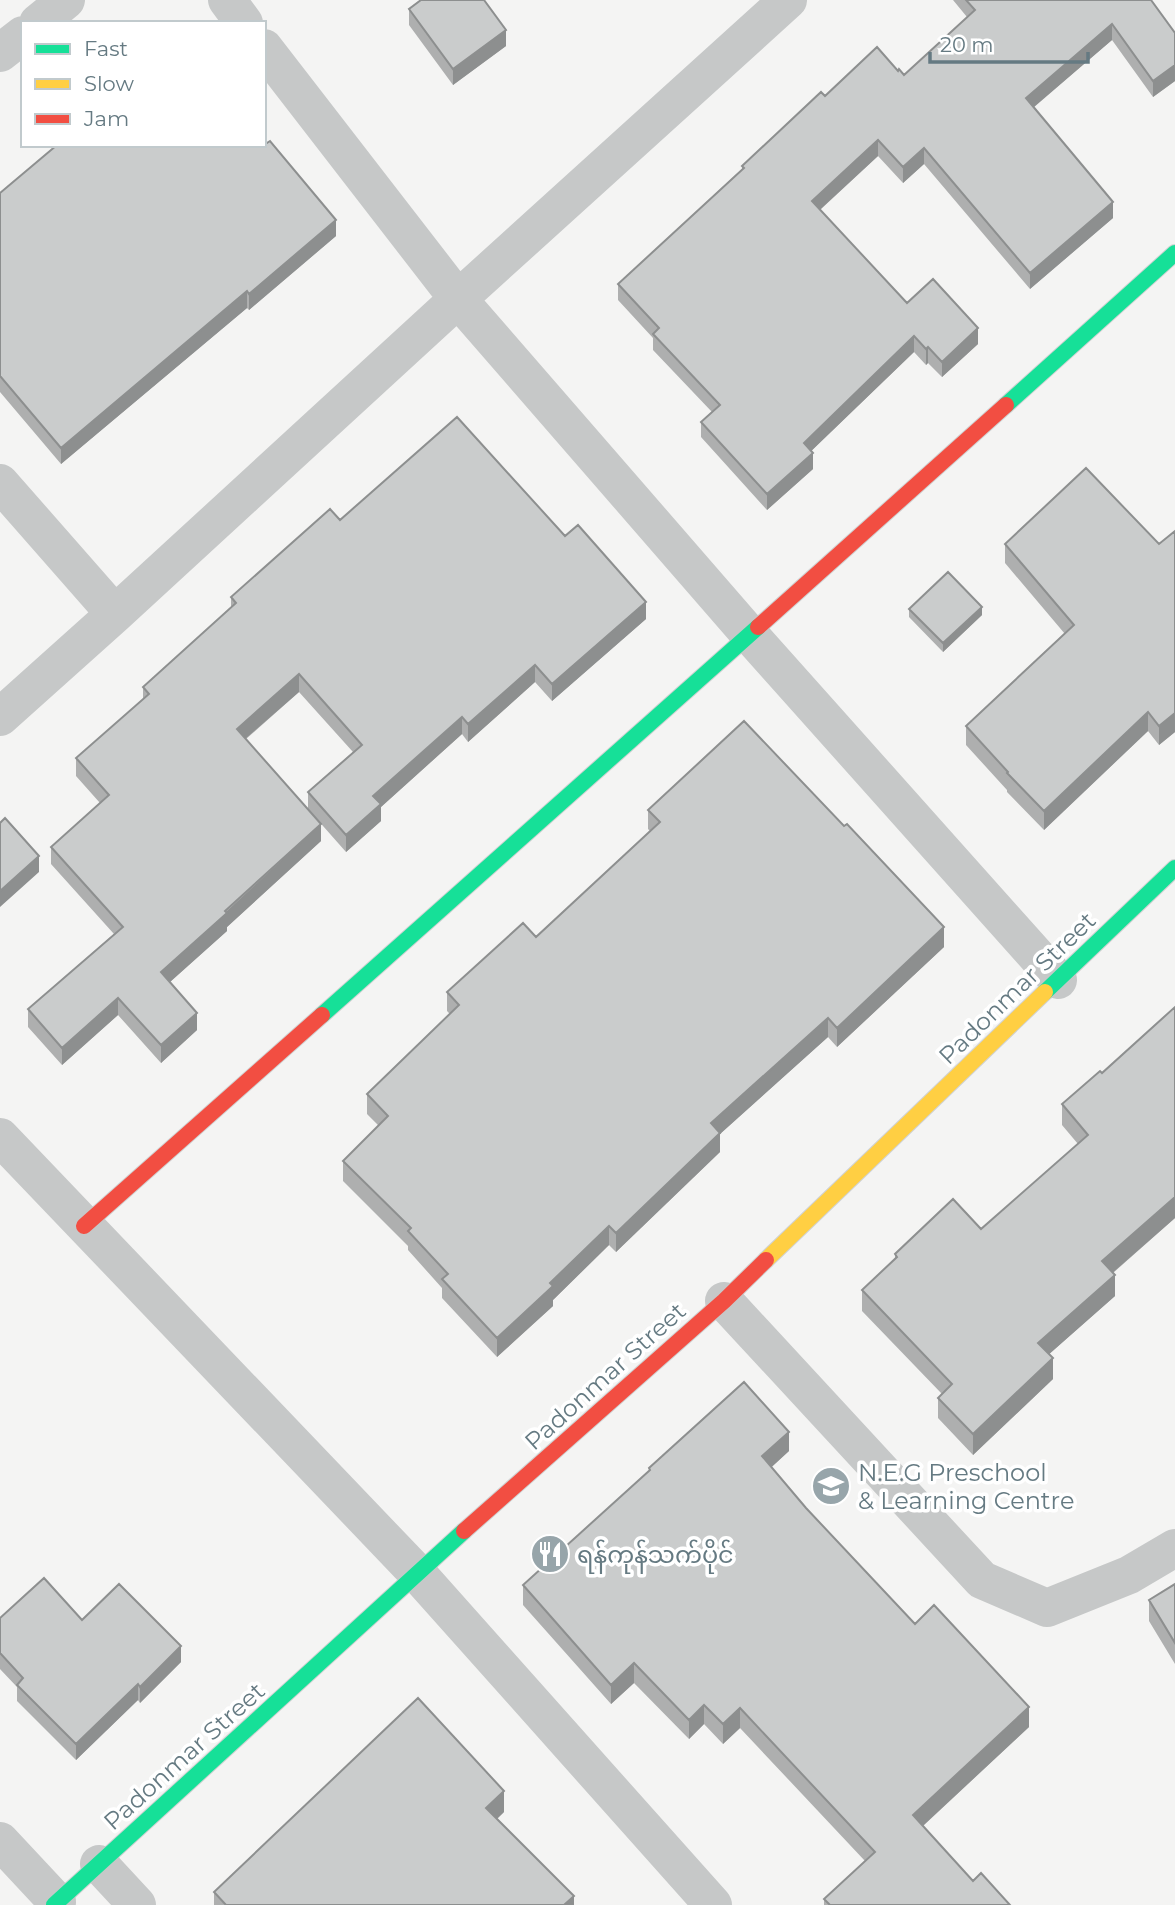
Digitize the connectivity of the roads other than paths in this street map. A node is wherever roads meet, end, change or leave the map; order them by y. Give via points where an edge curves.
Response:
1 (66, 0) edge
2 (227, 0) edge
3 (788, 0) edge
4 (40, 21) edge
5 (243, 21) edge
6 (21, 37) edge
7 (266, 51) edge
8 (0, 54) edge
9 (1175, 253) edge
10 (458, 299) junction
11 (0, 483) edge
12 (116, 614) junction
13 (750, 635) junction
14 (0, 717) edge
15 (1175, 868) edge
16 (1058, 980) junction
17 (0, 1137) edge
18 (84, 1226) junction
19 (723, 1301) junction
20 (1175, 1548) edge
21 (417, 1573) junction
22 (0, 1841) edge
23 (99, 1864) junction
24 (55, 1904) edge
25 (137, 1905) edge
26 (713, 1905) edge

1 - 4 street
2 - 5 street
3 - 10 street
6 - 8 street
7 - 10 street
9 - 13 street
10 - 12 street
10 - 13 street
11 - 12 street
12 - 14 street
13 - 16 street
13 - 18 street
15 - 16 street, Padonmar Street
16 - 19 street, Padonmar Street
17 - 18 street
18 - 21 street
19 - 20 street via 982,1580 1047,1608 1129,1575
19 - 21 street, Padonmar Street
21 - 23 street, Padonmar Street
21 - 26 street
22 - 24 street
23 - 24 street, Padonmar Street
23 - 25 street

